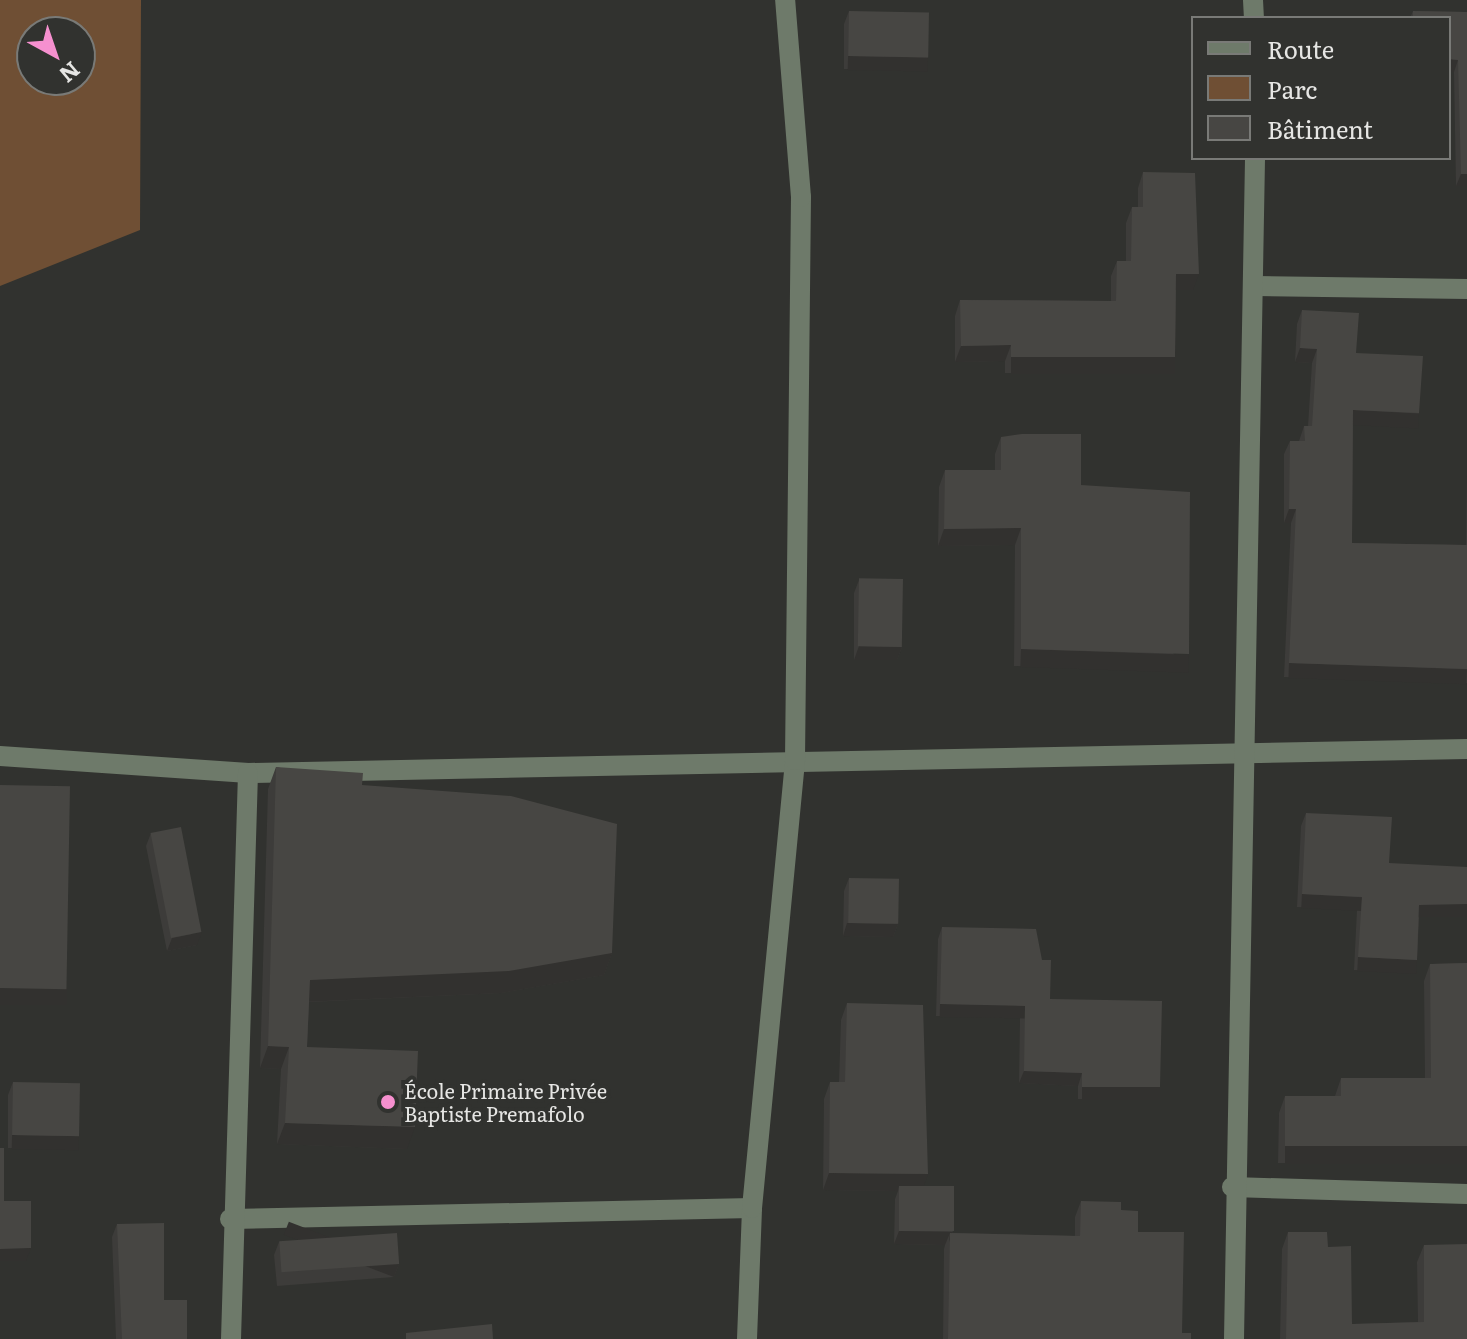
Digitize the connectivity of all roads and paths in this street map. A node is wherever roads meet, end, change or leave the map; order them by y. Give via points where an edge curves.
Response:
1 (785, 0) edge
2 (1255, 160) edge
3 (1256, 286) junction
4 (1467, 289) edge
5 (1467, 749) edge
6 (1239, 752) junction
7 (0, 756) edge
8 (795, 760) junction
9 (248, 773) junction
10 (1232, 1187) junction
11 (1467, 1194) edge
12 (752, 1208) junction
13 (230, 1219) junction
14 (231, 1339) edge
15 (747, 1339) edge
16 (1234, 1339) edge

1 - 8 street via 801,197
2 - 3 street
3 - 4 street
3 - 6 street
5 - 6 street
6 - 8 street
6 - 10 street
7 - 9 street
8 - 9 street
8 - 12 street
9 - 13 street
10 - 11 street
10 - 16 street
12 - 13 street
12 - 15 street
13 - 14 street

